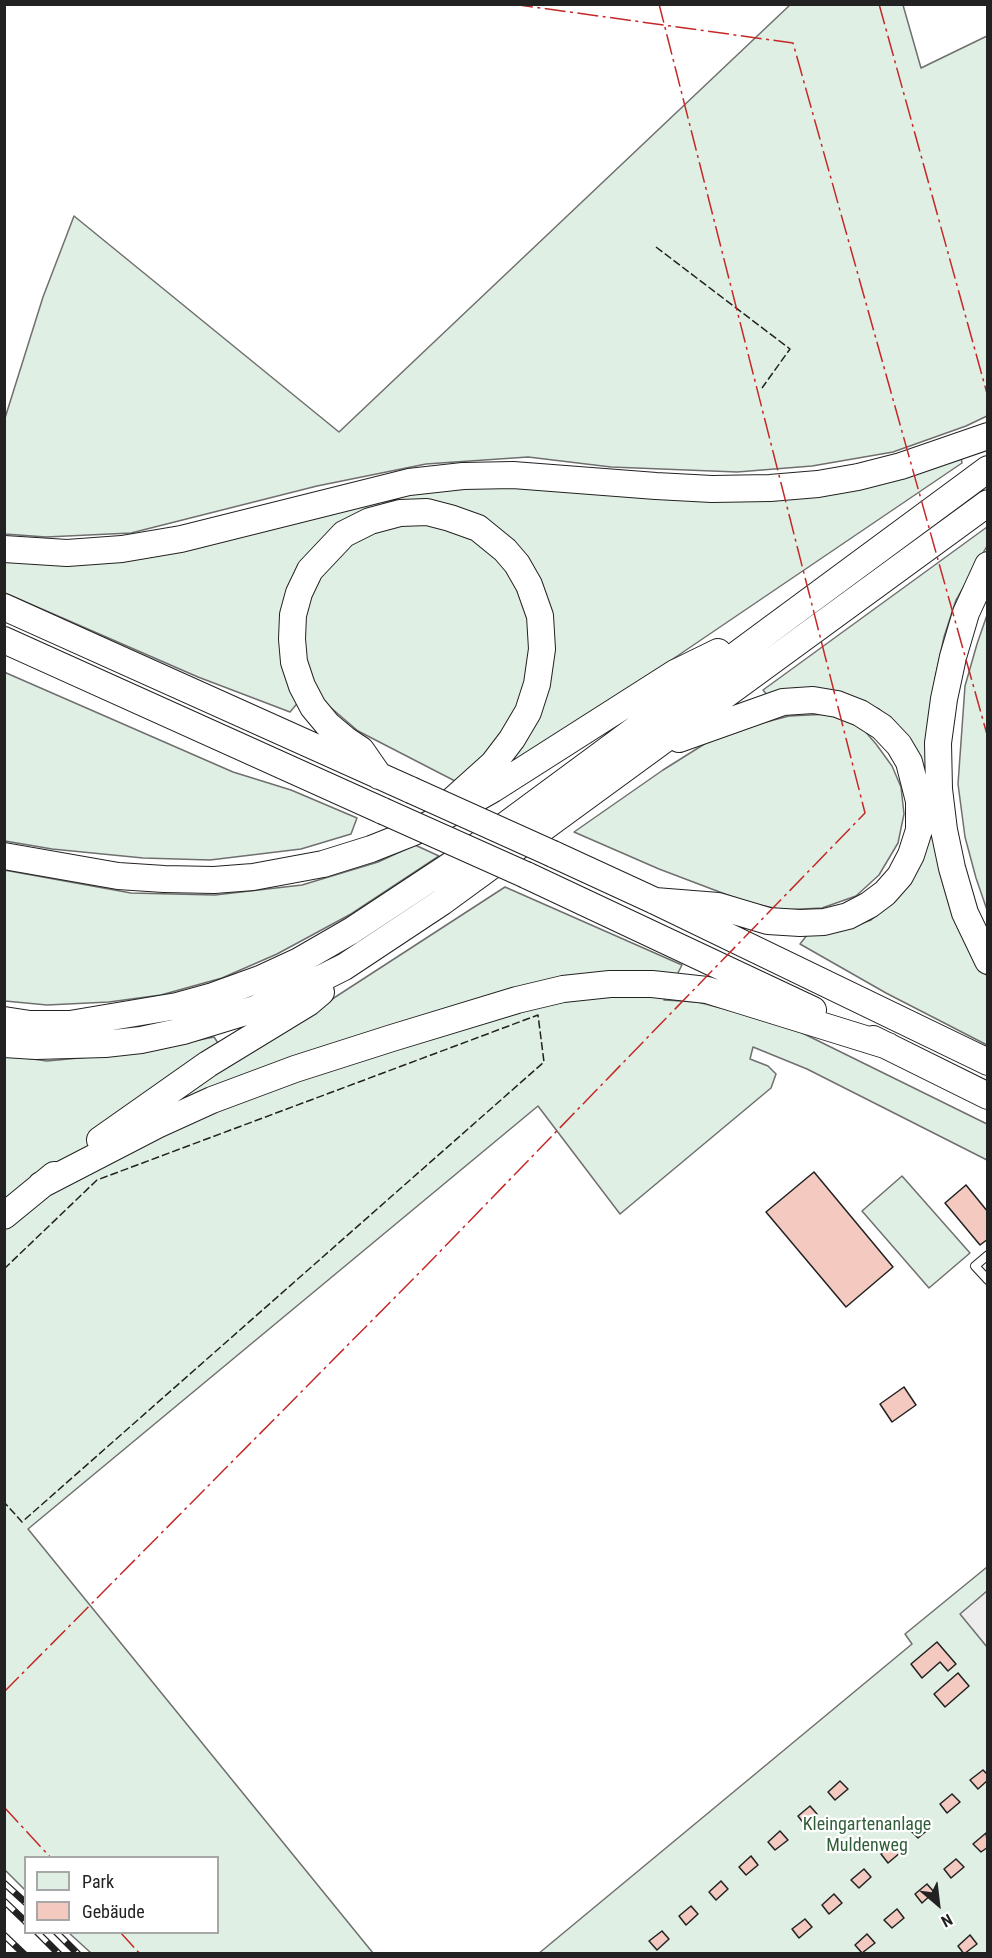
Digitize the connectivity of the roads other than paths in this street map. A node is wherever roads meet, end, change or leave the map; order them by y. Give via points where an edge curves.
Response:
1 (987, 436) edge
2 (987, 469) edge
3 (987, 503) edge
4 (4, 549) edge
5 (987, 565) edge
6 (4, 607) edge
7 (775, 625) junction
8 (4, 640) edge
9 (4, 657) edge
10 (50, 661) junction
11 (659, 745) junction
12 (380, 776) junction
13 (414, 832) junction
14 (4, 856) edge
15 (655, 901) junction
16 (377, 946) junction
17 (987, 961) edge
18 (4, 1020) edge
19 (4, 1044) edge
20 (888, 1046) junction
21 (987, 1062) edge
22 (987, 1096) edge
23 (40, 1185) junction
24 (4, 1216) edge
25 (987, 1255) edge
26 (987, 1280) edge

1 - 4 highway via 901,466 818,484 712,489 513,475 463,476 409,482 181,539 134,547 68,553
2 - 7 highway
3 - 11 highway
5 - 17 highway via 966,613 953,657 938,743 939,789 952,868 965,913
6 - 12 highway
7 - 13 highway via 675,673 494,789
7 - 18 highway via 457,861 299,961 260,979 177,1006 70,1024
8 - 10 highway
9 - 10 highway
10 - 20 highway, bridge via 526,875
11 - 15 highway via 783,702 813,700 837,704 882,727 898,745 909,762 919,801 919,830 900,876 885,893 848,916 800,924 768,921 718,906
11 - 16 highway
12 - 13 highway via 361,750 328,725 313,707 294,662 293,615 310,570 344,534 370,521 400,513 427,512 478,528 517,564 540,616 542,649 528,712 512,738 493,764
12 - 15 highway, bridge
13 - 14 highway via 324,864 214,880 118,876
15 - 21 highway
16 - 19 highway via 344,967 255,1009 183,1031 105,1044
16 - 23 highway via 308,1003 208,1064
20 - 22 highway
20 - 23 highway via 707,990 652,984 563,989 414,1031 212,1100
23 - 24 highway
25 - 26 lane via 975,1266

